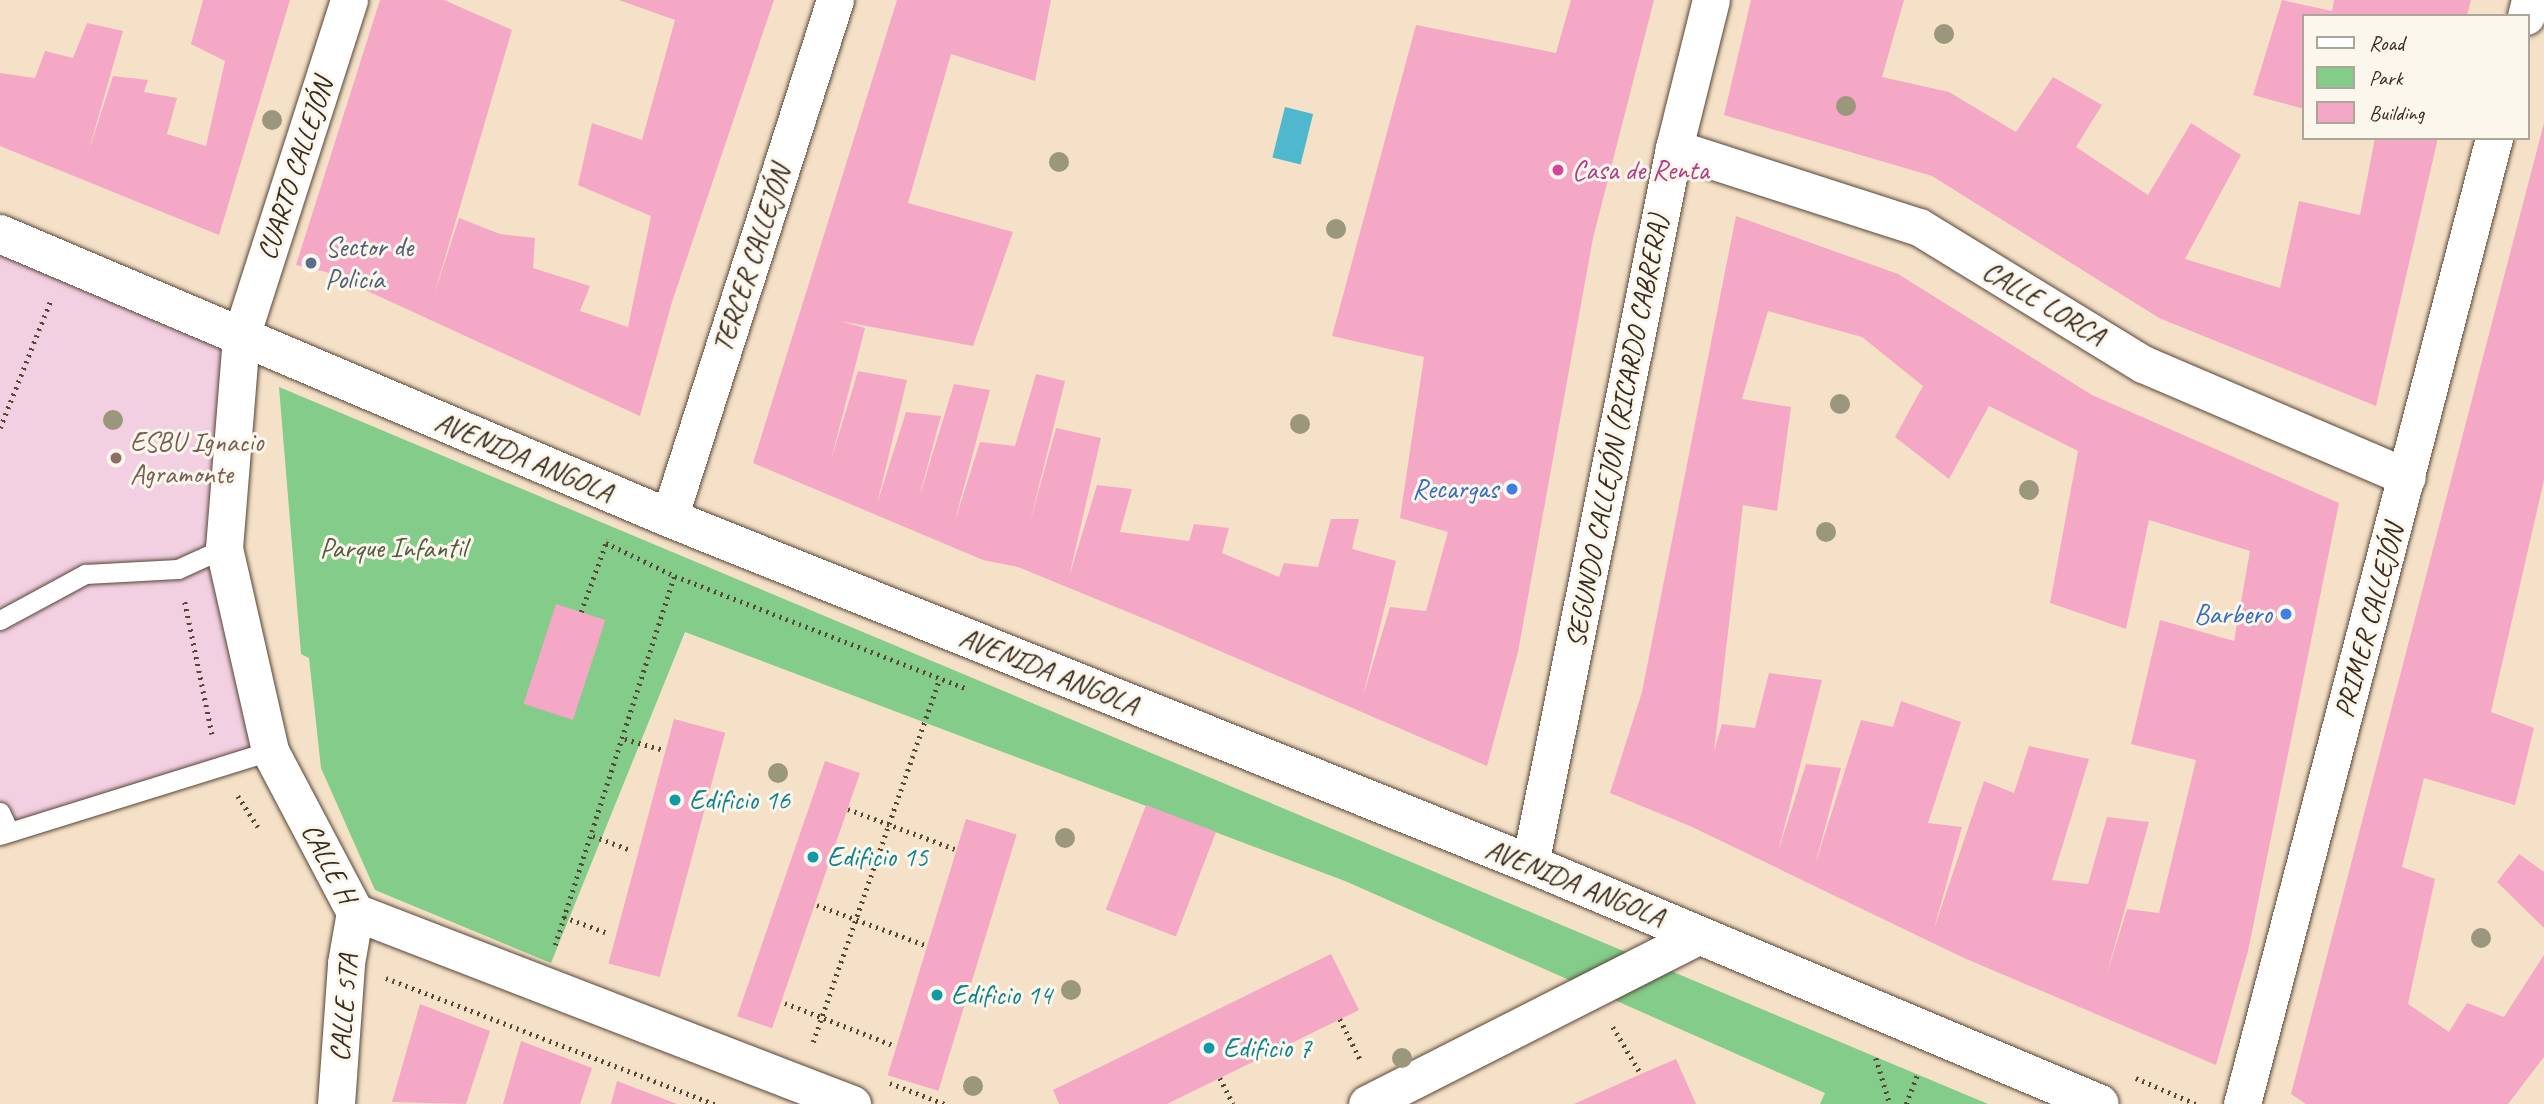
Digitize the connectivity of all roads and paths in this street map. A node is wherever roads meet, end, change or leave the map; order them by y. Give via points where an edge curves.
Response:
1 (349, 0) edge
2 (835, 0) edge
3 (1710, 0) edge
4 (2493, 140) edge
5 (1674, 148) junction
6 (0, 234) edge
7 (69, 264) junction
8 (242, 337) junction
9 (0, 428) edge
10 (2407, 477) junction
11 (622, 499) junction
12 (680, 523) junction
13 (224, 548) junction
14 (580, 612) dead end
15 (0, 620) edge
16 (955, 633) junction
17 (624, 739) junction
18 (664, 750) dead end
19 (270, 751) junction
20 (848, 809) dead end
21 (0, 812) edge
22 (889, 824) junction
23 (4, 833) edge
24 (593, 836) junction
25 (956, 849) dead end
26 (631, 850) dead end
27 (1530, 864) junction
28 (817, 905) dead end
29 (355, 912) junction
30 (564, 917) junction
31 (856, 919) junction
32 (605, 932) dead end
33 (1700, 935) junction
34 (925, 945) dead end
35 (541, 984) junction
36 (1590, 988) junction
37 (785, 1003) dead end
38 (822, 1017) junction
39 (893, 1045) dead end
40 (1641, 1074) dead end
41 (1220, 1078) dead end
42 (883, 1081) dead end
43 (798, 1083) junction
44 (336, 1104) edge
45 (852, 1104) edge
46 (945, 1104) edge
47 (1233, 1104) edge
48 (1367, 1104) edge
49 (2099, 1104) edge
50 (2242, 1104) edge

1 - 8 street, CUARTO CALLEJÓN
2 - 12 street, TERCER CALLEJÓN
3 - 5 street, SEGUNDO CALLEJÓN (RICARDO CABRERA)
4 - 10 street, PRIMER CALLEJÓN
5 - 10 street, CALLE LORCA via 1919,227 2143,364
5 - 27 street, SEGUNDO CALLEJÓN (RICARDO CABRERA)
6 - 7 main road, AVENIDA ANGOLA
7 - 8 main road, AVENIDA ANGOLA
7 - 9 path
8 - 11 main road, AVENIDA ANGOLA
8 - 13 street, CALLE H
10 - 50 street, PRIMER CALLEJÓN
11 - 12 main road, AVENIDA ANGOLA
11 - 14 path
12 - 16 main road, AVENIDA ANGOLA
12 - 17 path
13 - 15 lane via 178,569 85,574
13 - 19 street, CALLE H
16 - 22 path
16 - 27 main road, AVENIDA ANGOLA
17 - 18 path
17 - 24 path
19 - 23 lane
19 - 29 street, CALLE H
20 - 22 path
21 - 23 lane
22 - 25 path
22 - 31 path
24 - 26 path
24 - 30 path
27 - 33 main road, AVENIDA ANGOLA
28 - 31 path
29 - 35 street, CALLE H
29 - 44 street, CALLE 5TA via 346,963
30 - 32 path
30 - 35 path
31 - 34 path
31 - 38 path
33 - 36 street
33 - 49 main road, AVENIDA ANGOLA
35 - 43 street, CALLE H
36 - 40 path
36 - 48 street
37 - 38 path
38 - 39 path
38 - 43 path
41 - 47 path
42 - 46 path
43 - 45 street, CALLE H

